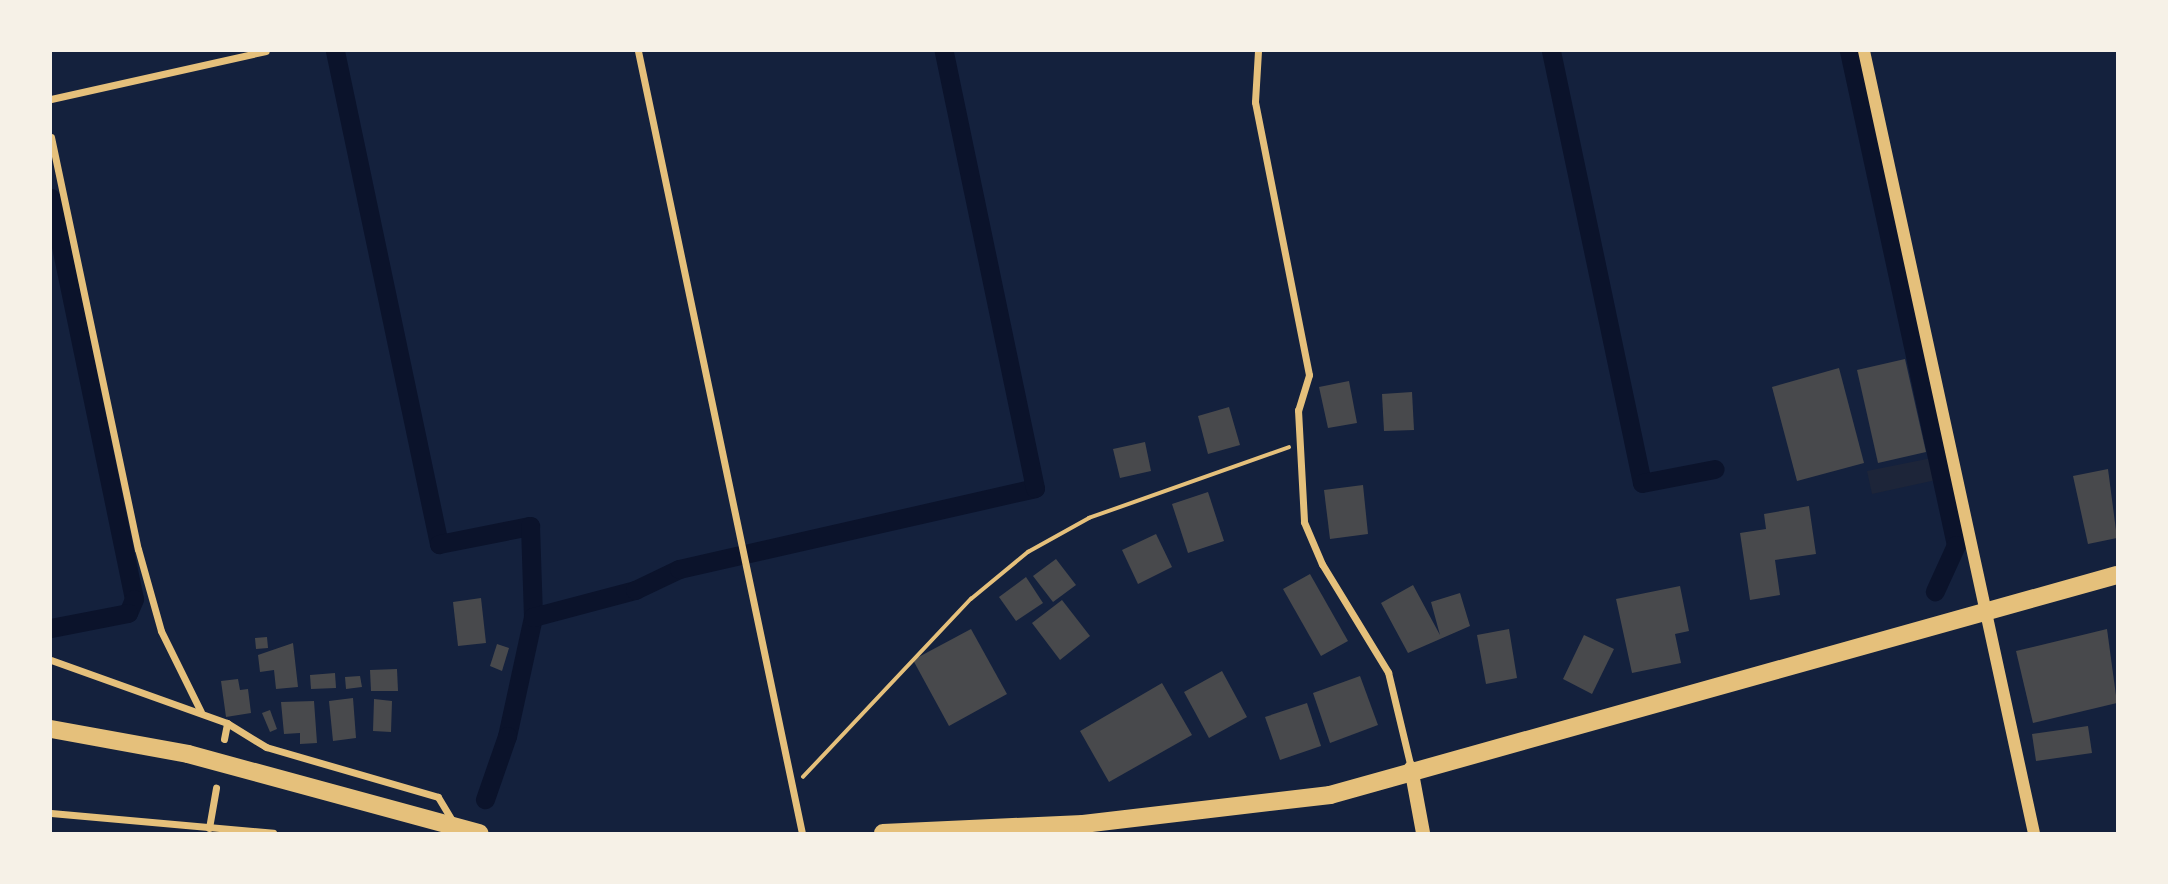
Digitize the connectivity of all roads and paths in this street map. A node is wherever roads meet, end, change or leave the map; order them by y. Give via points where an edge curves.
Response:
1 (267, 51) edge
2 (638, 51) edge
3 (1258, 51) edge
4 (1864, 51) edge
5 (51, 99) edge
6 (51, 137) edge
7 (1298, 444) junction
8 (2117, 575) edge
9 (1989, 613) junction
10 (51, 660) edge
11 (201, 712) junction
12 (227, 723) junction
13 (51, 729) edge
14 (224, 738) dead end
15 (1410, 768) junction
16 (793, 786) junction
17 (216, 788) dead end
18 (51, 813) edge
19 (209, 828) junction
20 (1078, 829) edge
21 (452, 831) edge
22 (265, 833) edge
23 (273, 833) edge
24 (479, 833) edge
25 (802, 833) edge
26 (883, 833) edge
27 (1423, 833) edge
28 (2034, 833) edge

1 - 5 street
2 - 16 street
3 - 7 street via 1255,102 1310,375 1298,410
4 - 9 street
6 - 11 street via 138,548 161,631
7 - 15 street via 1304,522 1322,564 1388,672
7 - 16 path via 1090,518 1028,552 971,599
8 - 9 highway
9 - 15 highway
9 - 28 street
10 - 11 street
11 - 12 street
12 - 14 street
12 - 21 street via 267,747 438,797
13 - 21 highway via 188,754
15 - 20 highway via 1330,795
15 - 27 main road
16 - 25 street
17 - 19 street
18 - 19 street
19 - 22 street
20 - 26 highway
21 - 24 highway
22 - 23 street

